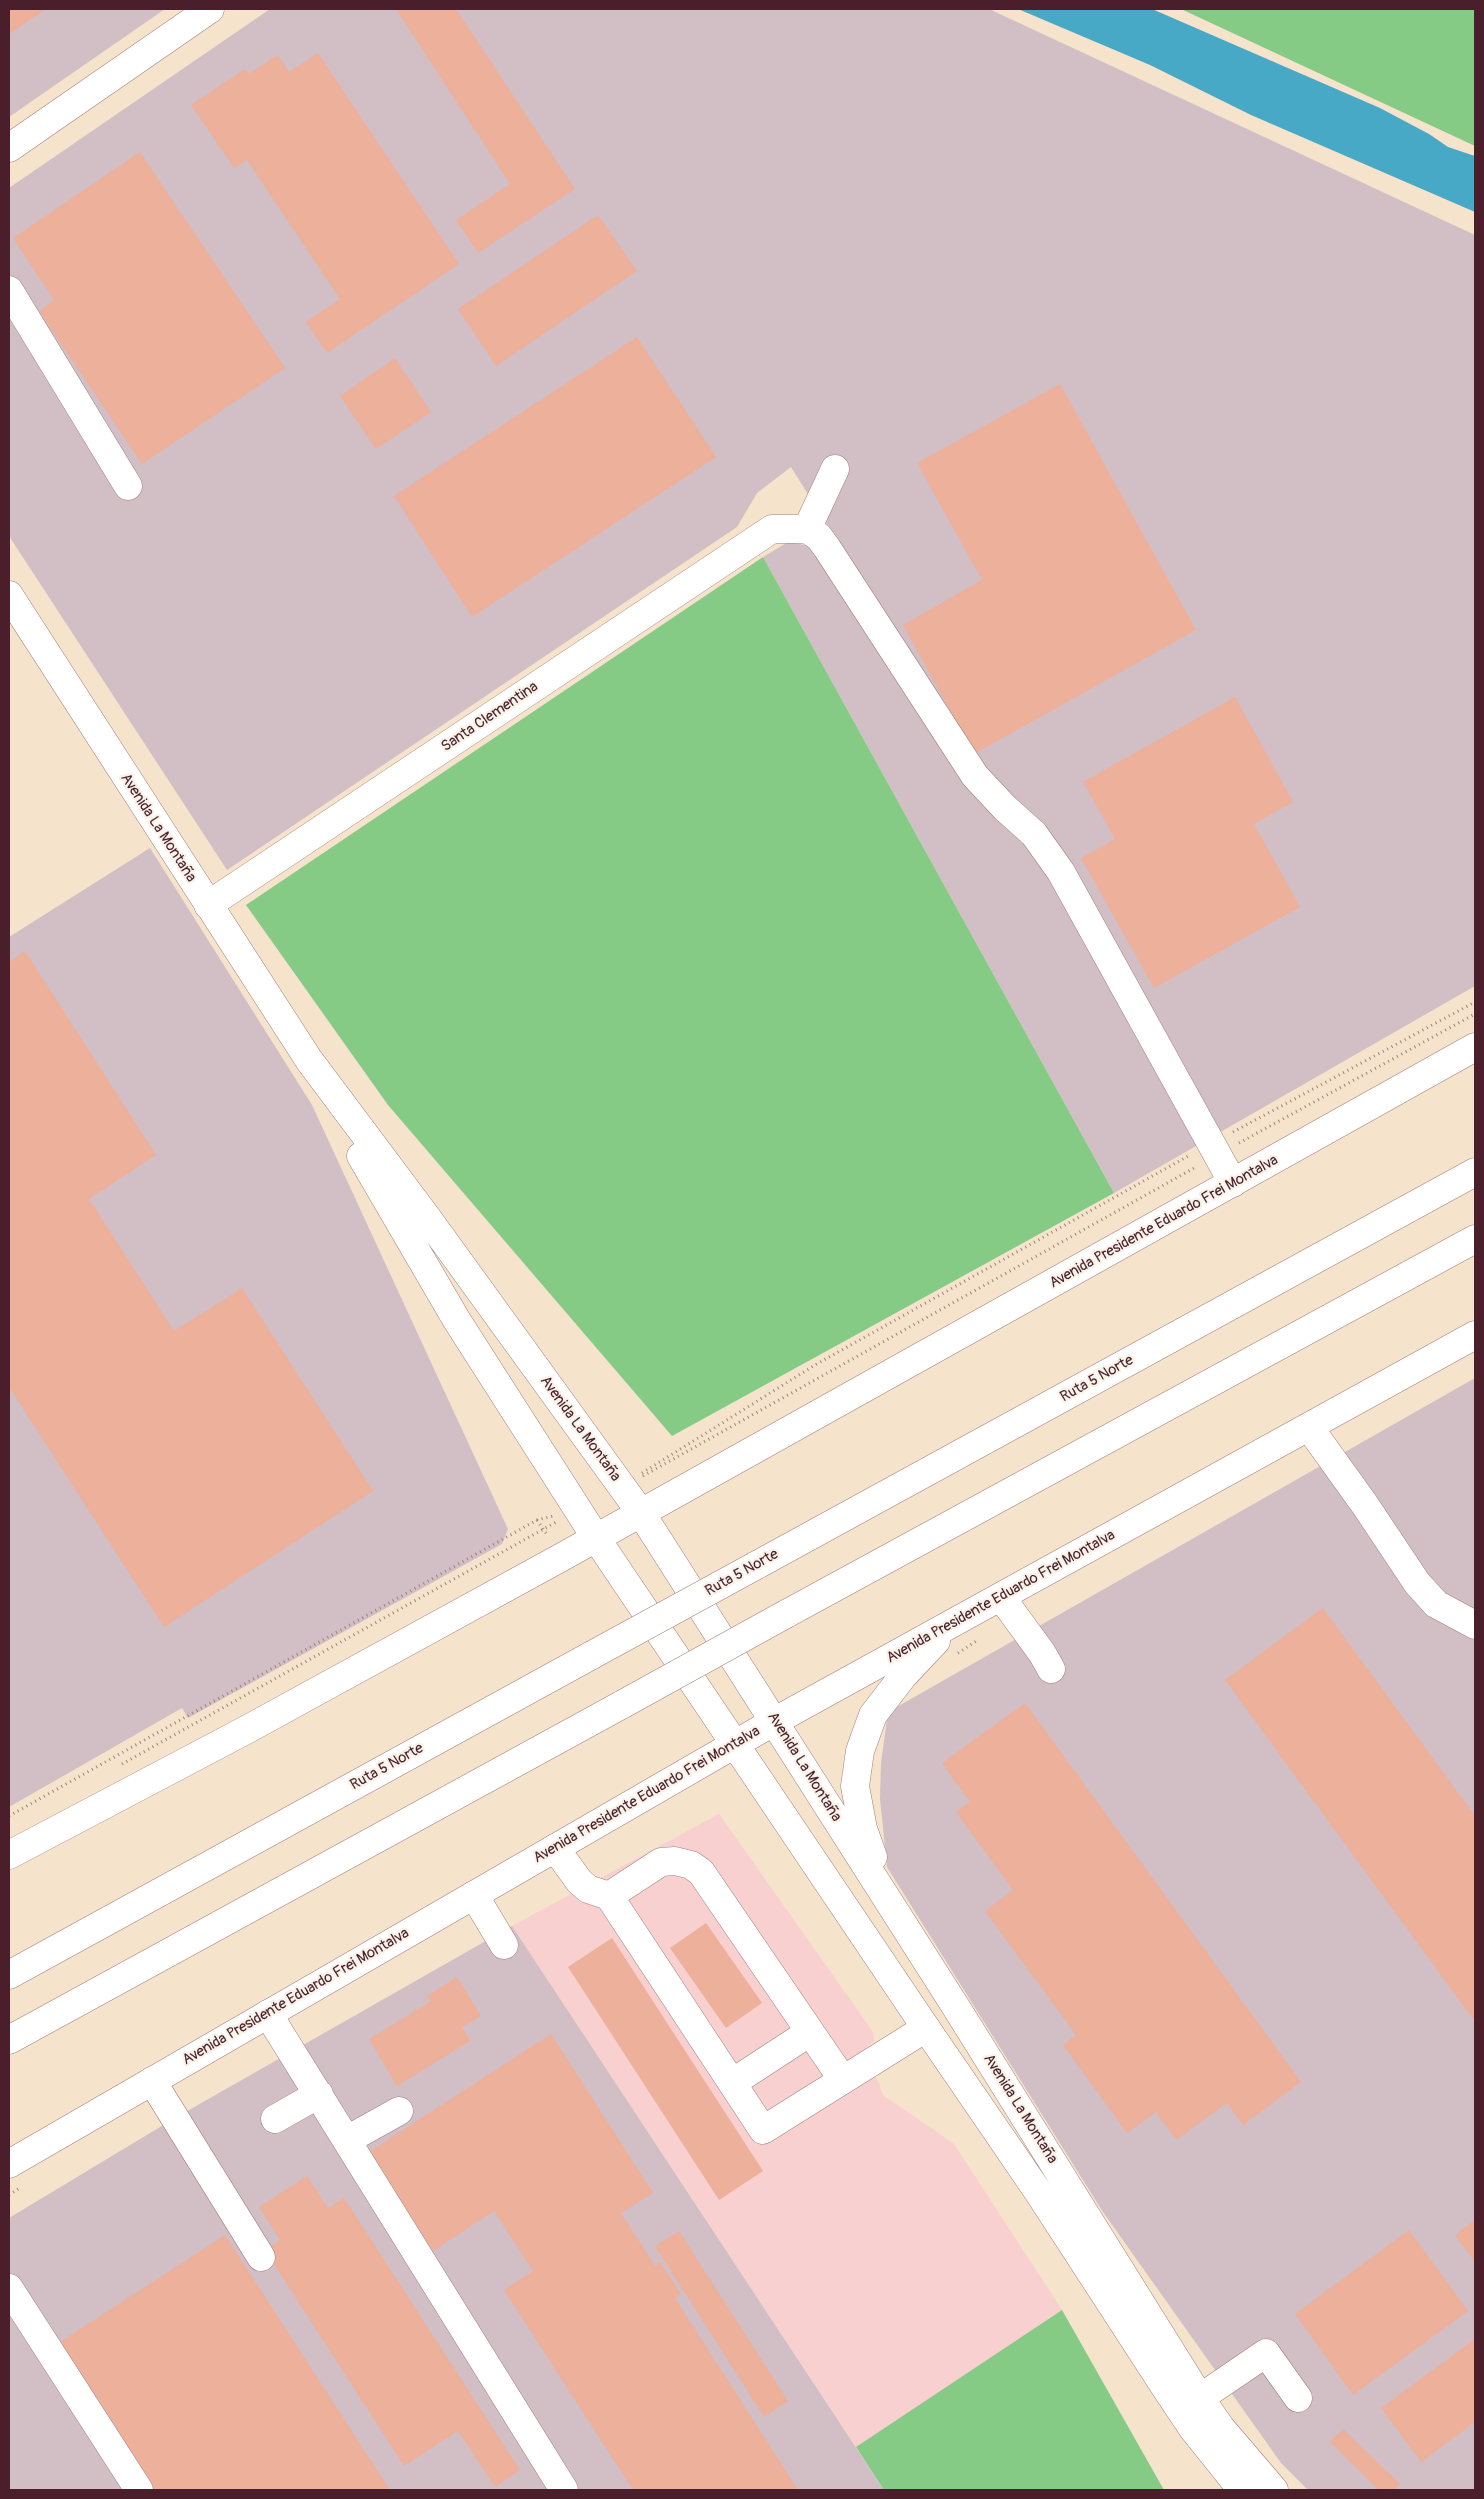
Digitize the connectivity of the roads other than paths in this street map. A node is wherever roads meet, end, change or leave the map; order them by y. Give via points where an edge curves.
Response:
1 (210, 9) edge
2 (9, 148) edge
3 (9, 290) edge
4 (835, 469) dead end
5 (128, 486) dead end
6 (807, 529) junction
7 (9, 595) edge
8 (208, 905) junction
9 (1475, 1047) edge
10 (308, 1060) junction
11 (1475, 1172) edge
12 (1233, 1183) junction
13 (1475, 1239) edge
14 (1473, 1340) edge
15 (1308, 1427) junction
16 (641, 1513) junction
17 (596, 1538) junction
18 (1001, 1597) junction
19 (951, 1625) junction
20 (1475, 1625) edge
21 (1051, 1669) dead end
22 (775, 1721) junction
23 (736, 1744) junction
24 (555, 1848) junction
25 (9, 1855) edge
26 (474, 1895) junction
27 (609, 1896) junction
28 (896, 1914) junction
29 (504, 1945) dead end
30 (9, 1975) edge
31 (268, 2014) junction
32 (926, 2028) junction
33 (810, 2032) junction
34 (9, 2040) edge
35 (843, 2080) junction
36 (152, 2081) junction
37 (732, 2083) junction
38 (320, 2094) junction
39 (399, 2111) dead end
40 (274, 2119) dead end
41 (347, 2140) junction
42 (9, 2164) edge
43 (261, 2257) dead end
44 (9, 2288) edge
45 (1200, 2398) junction
46 (1298, 2398) dead end
47 (140, 2490) edge
48 (564, 2490) edge
49 (1242, 2490) edge
50 (1274, 2490) edge

1 - 2 main road
3 - 5 main road
4 - 6 main road
6 - 8 main road, Santa Clementina via 772,529
6 - 12 main road via 827,548 975,776 1034,834 1061,872
7 - 8 main road, Avenida La Montaña
8 - 10 main road, Avenida La Montaña
9 - 12 main road, Avenida Presidente Eduardo Frei Montalva
10 - 16 main road, Avenida La Montaña
10 - 17 main road, Avenida La Montaña via 417,1255
11 - 30 main road, Ruta 5 Norte, bridge
12 - 16 main road, Avenida Presidente Eduardo Frei Montalva
13 - 34 main road, bridge
14 - 15 main road, Avenida Presidente Eduardo Frei Montalva
15 - 18 main road, Avenida Presidente Eduardo Frei Montalva
15 - 20 main road via 1417,1583 1436,1604
16 - 17 main road, Avenida Presidente Eduardo Frei Montalva
16 - 22 main road, Avenida La Montaña
17 - 23 main road, Avenida La Montaña
17 - 25 main road, Avenida Presidente Eduardo Frei Montalva via 246,1730
18 - 19 main road, Avenida Presidente Eduardo Frei Montalva
18 - 21 main road
19 - 22 main road, Avenida Presidente Eduardo Frei Montalva
19 - 28 main road via 903,1676 873,1716 856,1768 863,1829
22 - 23 main road, Avenida Presidente Eduardo Frei Montalva
22 - 28 main road, Avenida La Montaña
23 - 24 main road, Avenida Presidente Eduardo Frei Montalva
23 - 32 main road, Avenida La Montaña
24 - 26 main road, Avenida Presidente Eduardo Frei Montalva
24 - 27 main road via 579,1881 588,1889
26 - 29 main road
26 - 31 main road, Avenida Presidente Eduardo Frei Montalva
27 - 33 main road via 661,1862 691,1865 701,1872
27 - 37 main road
28 - 45 main road, Avenida La Montaña
31 - 36 main road, Avenida Presidente Eduardo Frei Montalva
31 - 38 main road
32 - 35 main road
32 - 49 main road, Avenida La Montaña via 1039,2193 1167,2390
33 - 35 main road
33 - 37 main road
35 - 37 main road via 763,2130
36 - 42 main road, Avenida Presidente Eduardo Frei Montalva
36 - 43 main road
38 - 40 main road
38 - 41 main road
39 - 41 main road
41 - 48 main road
44 - 47 main road
45 - 46 main road via 1266,2353
45 - 50 main road, Avenida La Montaña

